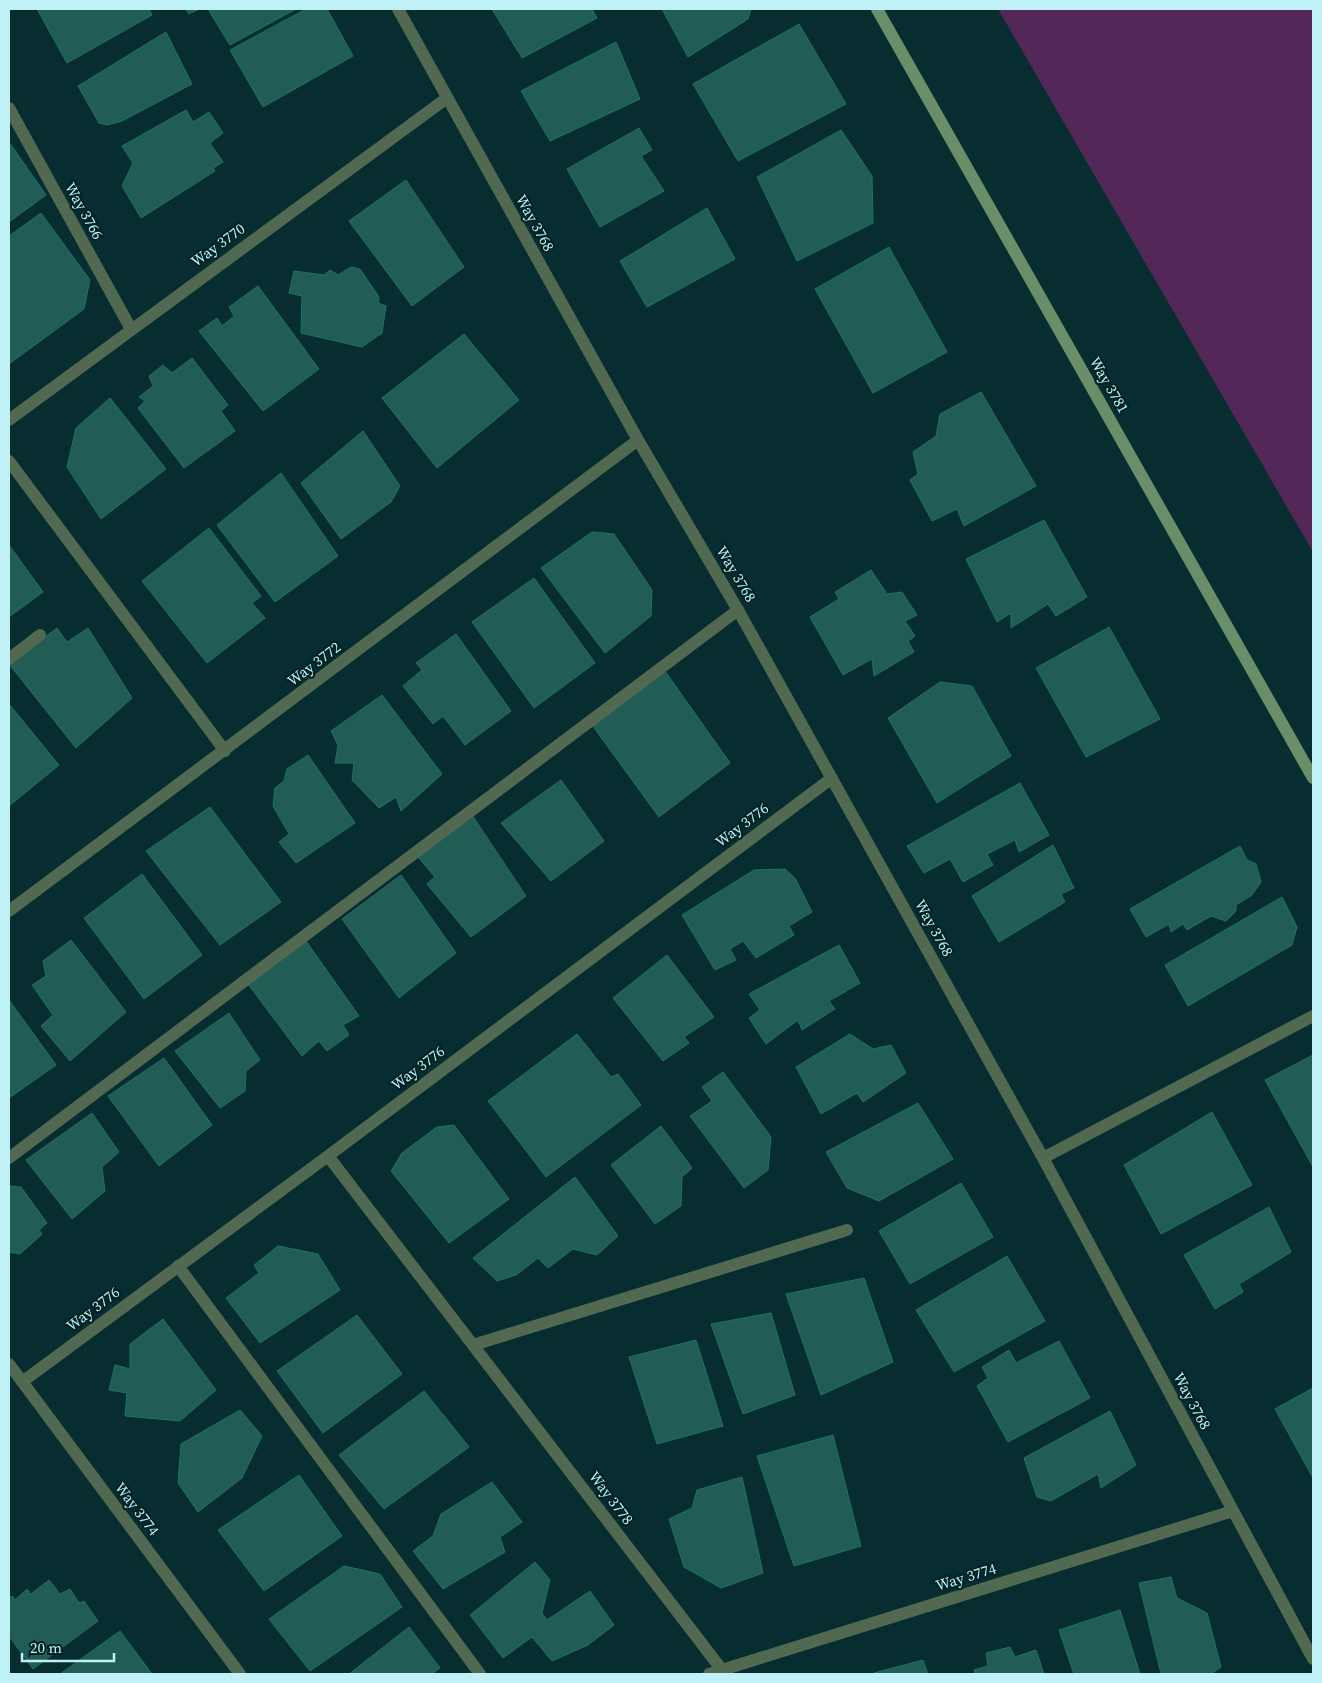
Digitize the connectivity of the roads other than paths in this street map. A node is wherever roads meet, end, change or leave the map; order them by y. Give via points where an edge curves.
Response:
1 (398, 9) edge
2 (877, 9) edge
3 (447, 98) junction
4 (9, 108) edge
5 (131, 328) junction
6 (9, 420) edge
7 (638, 440) junction
8 (9, 461) edge
9 (738, 610) junction
10 (40, 635) dead end
11 (9, 659) edge
12 (225, 750) junction
13 (832, 778) junction
14 (1313, 778) edge
15 (9, 911) edge
16 (1313, 1016) edge
17 (328, 1156) junction
18 (9, 1158) edge
19 (1043, 1158) junction
20 (847, 1230) dead end
21 (178, 1266) junction
22 (473, 1345) junction
23 (9, 1364) edge
24 (22, 1382) junction
25 (1233, 1510) junction
26 (1313, 1659) edge
27 (722, 1670) junction
28 (240, 1674) edge
29 (480, 1674) edge
30 (709, 1674) edge

1 - 3 street, Way 3768
2 - 14 street, Way 3781
3 - 5 street, Way 3770
3 - 7 street, Way 3768
4 - 5 street, Way 3766
5 - 6 street, Way 3770
7 - 9 street, Way 3768
7 - 12 street, Way 3772
8 - 12 street
9 - 13 street, Way 3768
9 - 18 street
10 - 11 street
12 - 15 street, Way 3772
13 - 17 street, Way 3776
13 - 19 street, Way 3768
16 - 19 street
17 - 21 street, Way 3776
17 - 22 street, Way 3778
19 - 25 street, Way 3768
20 - 22 street
21 - 24 street, Way 3776
21 - 29 street
22 - 27 street, Way 3778
23 - 24 street, Way 3774
24 - 28 street, Way 3774
25 - 26 street, Way 3768
25 - 27 street, Way 3774
27 - 30 street, Way 3774

